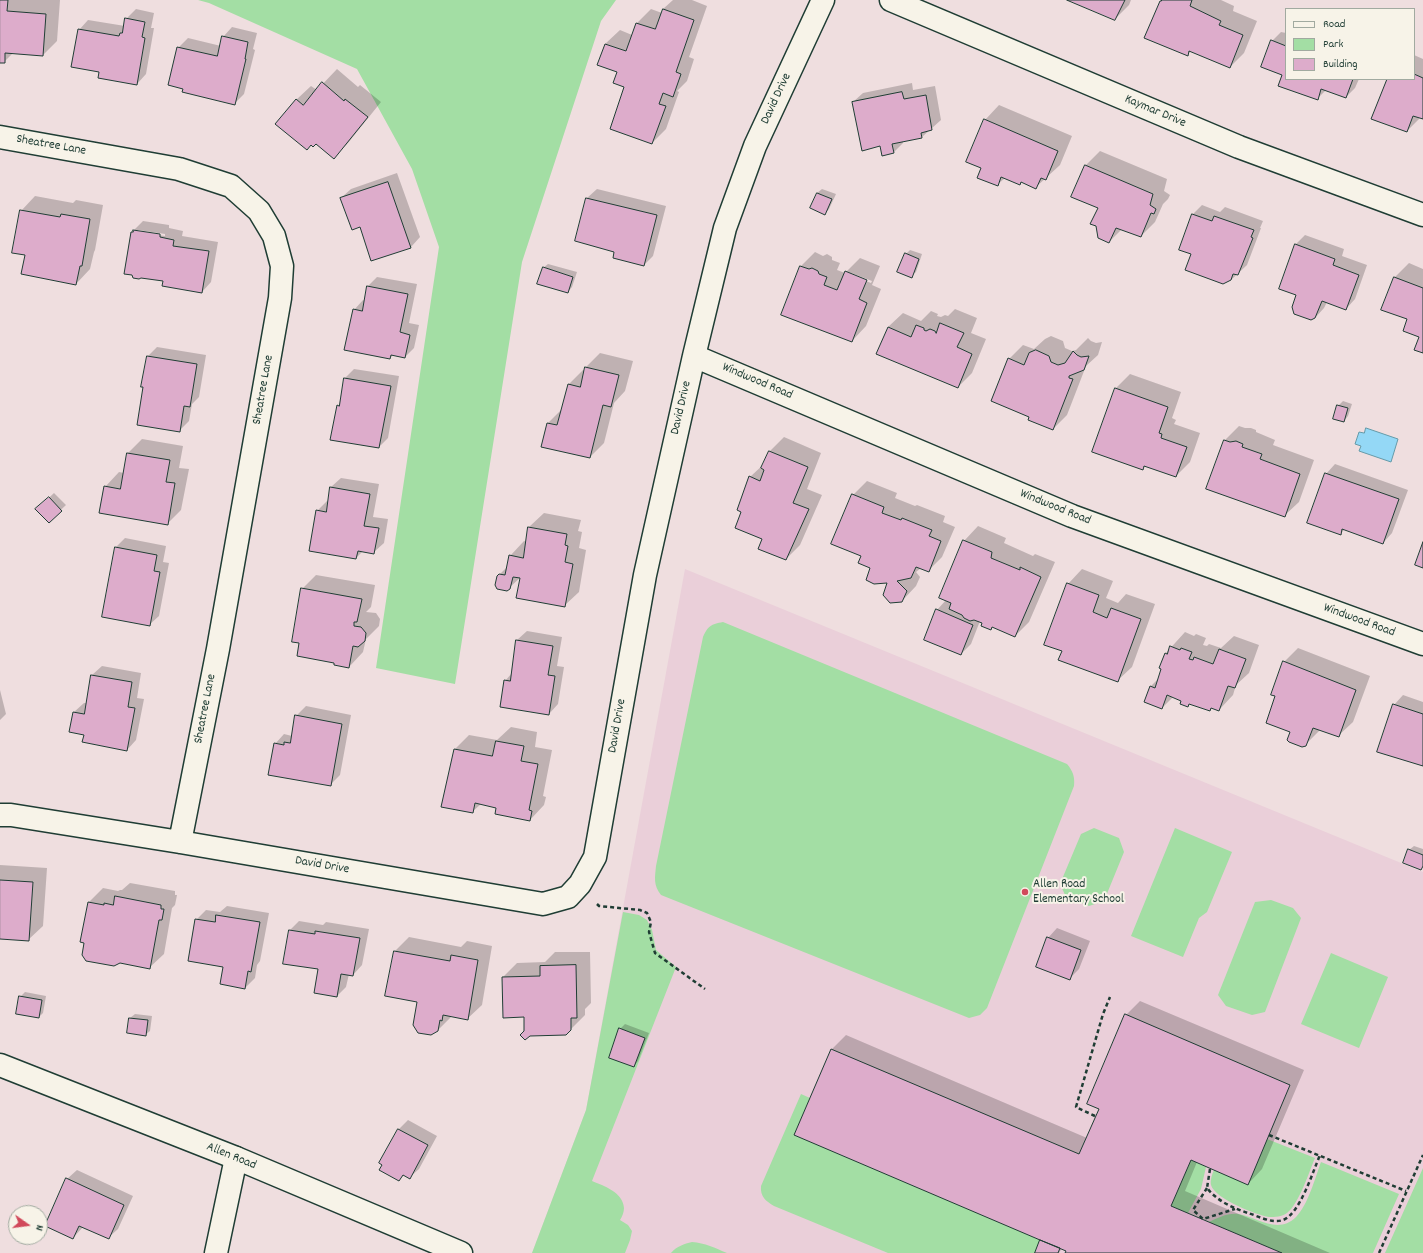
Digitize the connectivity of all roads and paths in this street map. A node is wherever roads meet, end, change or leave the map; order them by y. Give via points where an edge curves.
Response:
1 (823, 0) edge
2 (891, 0) edge
3 (0, 137) edge
4 (1423, 215) edge
5 (694, 356) junction
6 (1423, 644) edge
7 (0, 815) edge
8 (180, 842) junction
9 (575, 889) junction
10 (705, 989) dead end
11 (1110, 997) dead end
12 (0, 1065) edge
13 (1096, 1116) dead end
14 (1269, 1135) dead end
15 (1320, 1155) junction
16 (1423, 1155) edge
17 (236, 1158) junction
18 (1210, 1169) dead end
19 (1207, 1188) junction
20 (1406, 1191) junction
21 (1235, 1209) junction
22 (216, 1253) edge
23 (461, 1253) edge
24 (1379, 1253) edge

1 - 5 street, David Drive via 752,153 726,228
2 - 4 street, Kaymar Drive via 1239,147
3 - 8 street, Sheatree Lane via 179,169 231,186 259,211 274,236 282,266 280,298 221,634
5 - 6 street, Windwood Road via 1072,516
5 - 9 street, David Drive via 645,575 595,857
7 - 8 street, David Drive
8 - 9 street, David Drive via 542,904 568,897
9 - 10 path via 599,906 647,913 651,922 649,932 655,953
11 - 13 path via 1076,1107
12 - 17 street, Allen Road
14 - 15 path
15 - 20 path
15 - 21 path via 1298,1207 1290,1216 1282,1220 1271,1220
16 - 20 path
17 - 22 street
17 - 23 street, Allen Road
18 - 19 path
19 - 21 path via 1218,1199
19 - 21 path via 1193,1210 1203,1219
20 - 24 path

